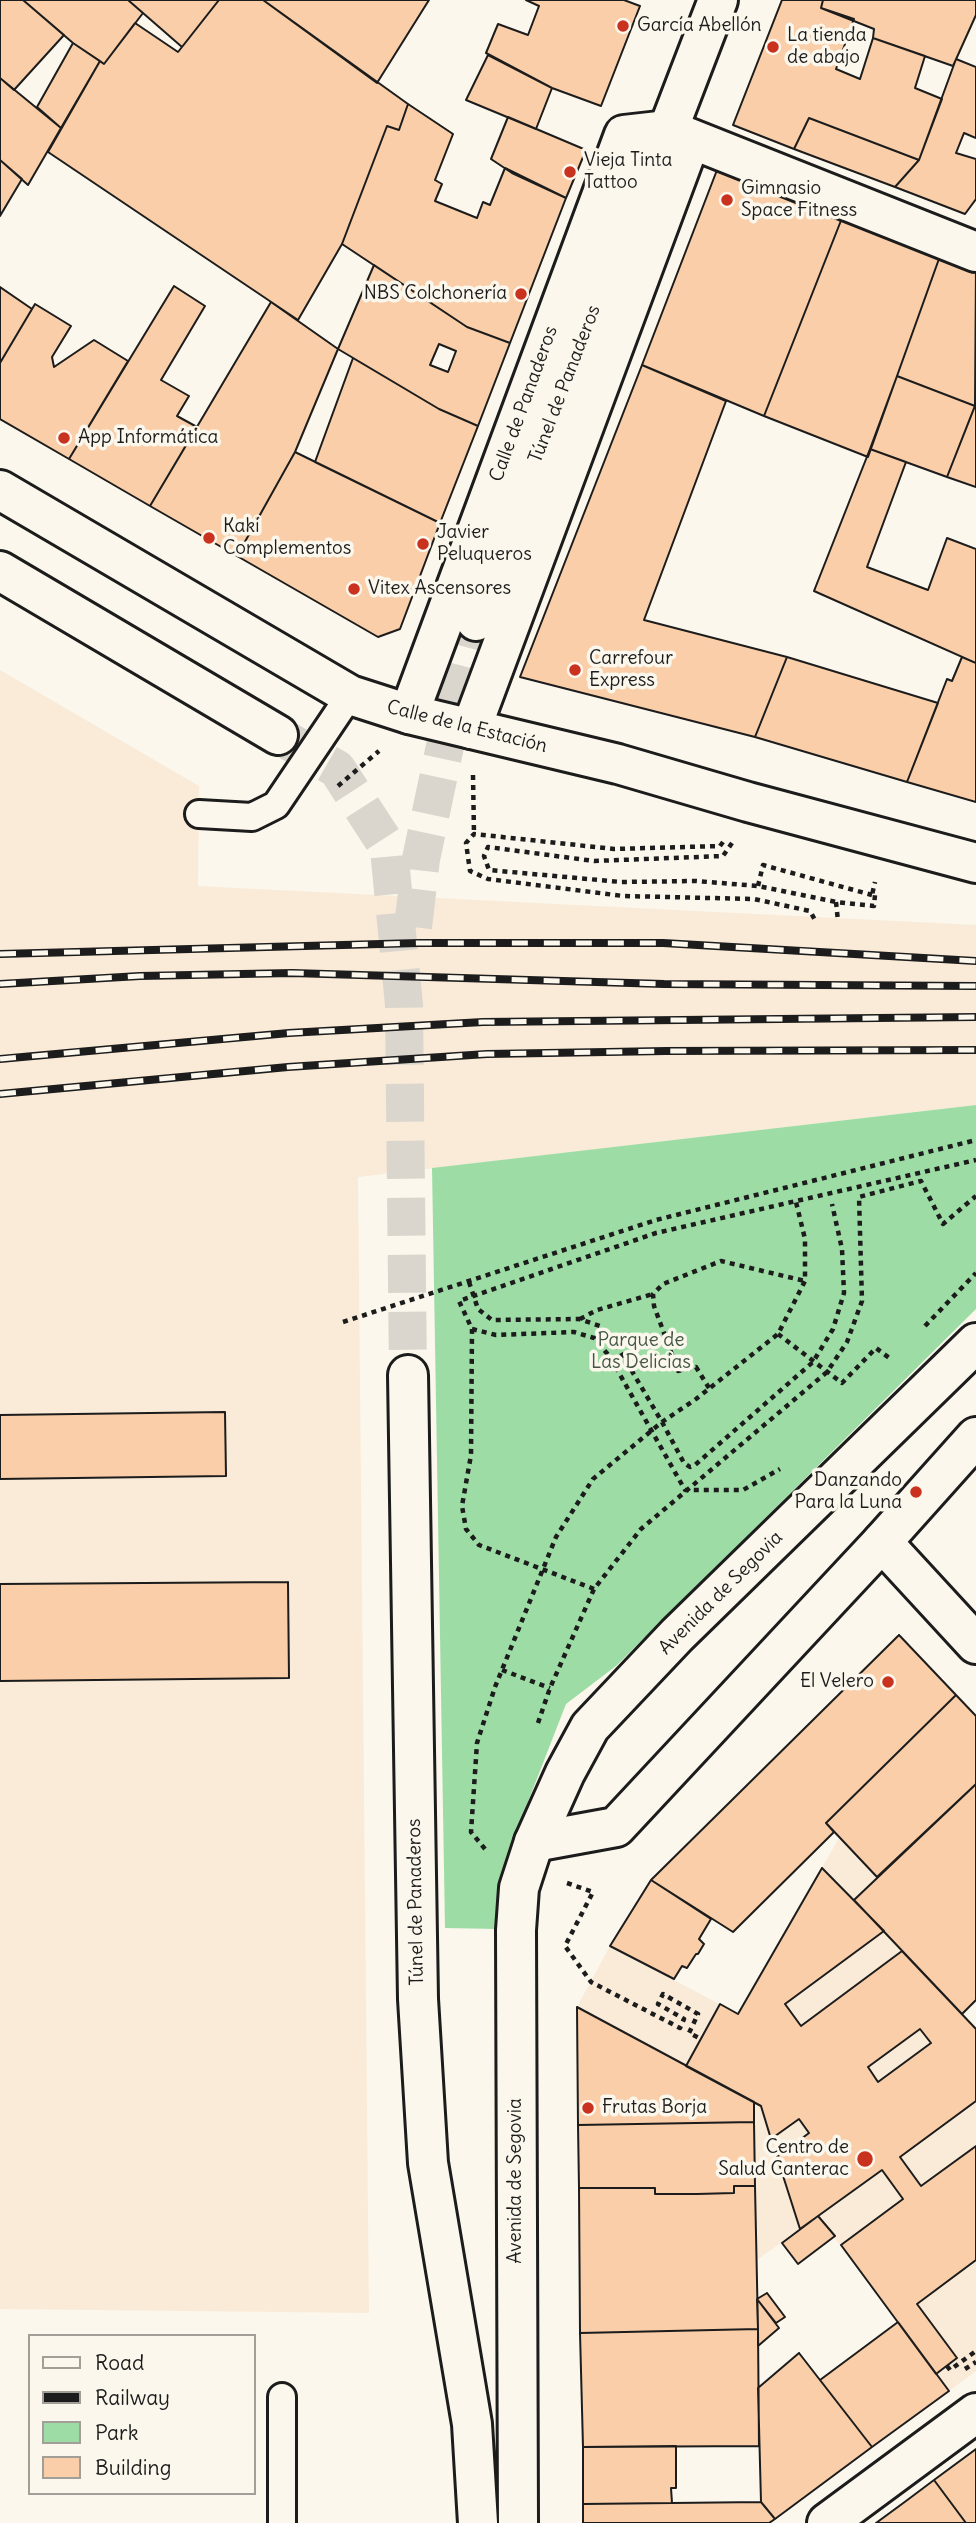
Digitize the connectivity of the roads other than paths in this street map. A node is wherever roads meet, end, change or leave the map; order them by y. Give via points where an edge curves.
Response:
1 (718, 0) edge
2 (671, 138) junction
3 (976, 252) edge
4 (0, 490) edge
5 (0, 571) edge
6 (476, 621) tunnel mouth
7 (350, 695) junction
8 (409, 714) junction
9 (471, 729) junction
10 (278, 735) tunnel mouth
11 (199, 814) dead end
12 (976, 863) edge
13 (976, 1343) edge
14 (408, 1376) tunnel mouth
15 (976, 1437) edge
16 (882, 1542) junction
17 (976, 1643) edge
18 (529, 1856) junction
19 (282, 2397) dead end
20 (976, 2413) edge
21 (282, 2523) edge
22 (478, 2523) edge
23 (518, 2523) edge
24 (827, 2523) edge

1 - 2 street
2 - 3 street
2 - 6 street, Túnel de Panaderos
2 - 8 street, Calle de Panaderos via 624,135
2 - 9 street
4 - 7 street, Calle de la Estación
5 - 10 street
7 - 8 street, Calle de la Estación
7 - 11 lane via 276,805 252,817
8 - 9 street, Calle de la Estación
9 - 12 street, Calle de la Estación via 618,764
13 - 18 street, Avenida de Segovia via 590,1727
14 - 22 street, Túnel de Panaderos via 418,1999 428,2163 472,2424
15 - 16 street
16 - 17 street
16 - 18 street via 616,1827
18 - 23 street, Avenida de Segovia via 519,1888 516,1930
19 - 21 lane
20 - 24 street

